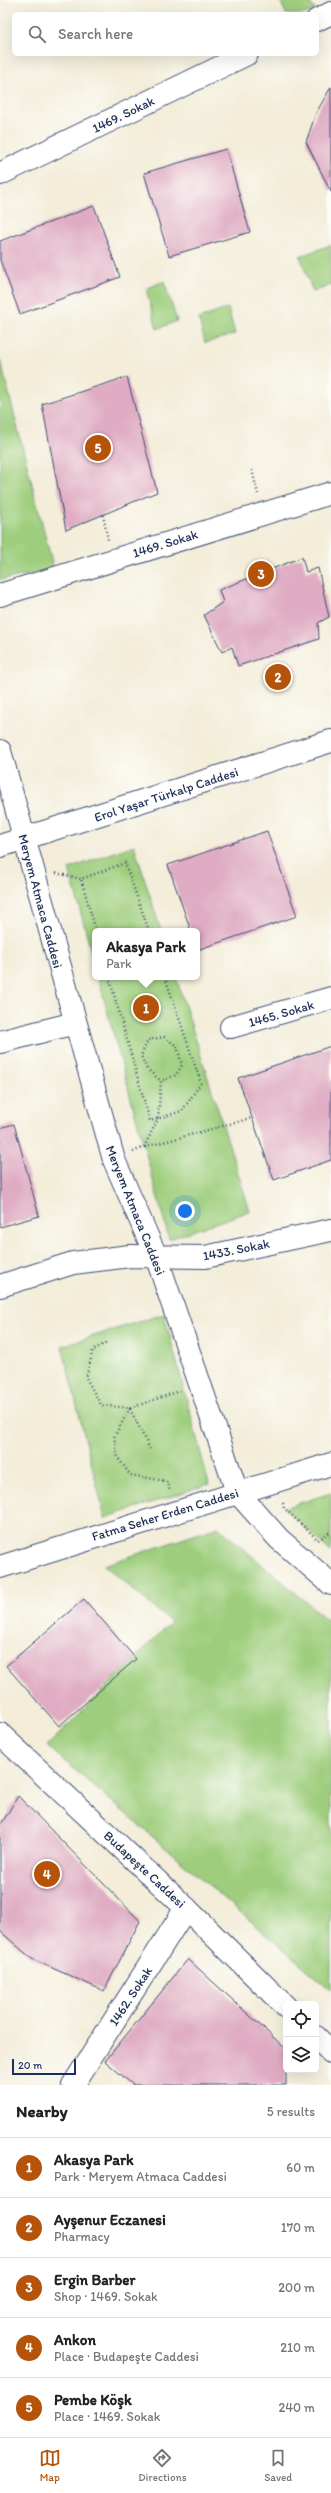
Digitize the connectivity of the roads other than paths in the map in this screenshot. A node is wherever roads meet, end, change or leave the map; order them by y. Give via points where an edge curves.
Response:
1 (331, 13) edge
2 (319, 19) edge
3 (243, 56) edge
4 (0, 174) edge
5 (331, 493) edge
6 (0, 594) edge
7 (331, 741) edge
8 (0, 751) edge
9 (25, 839) junction
10 (0, 846) edge
11 (331, 998) edge
12 (75, 1023) junction
13 (230, 1027) dead end
14 (0, 1042) edge
15 (331, 1230) edge
16 (156, 1256) junction
17 (0, 1286) edge
18 (331, 1464) edge
19 (237, 1492) junction
20 (0, 1567) edge
21 (331, 1584) edge
22 (0, 1734) edge
23 (186, 1908) junction
24 (283, 2004) edge
25 (319, 2040) edge
26 (331, 2052) edge
27 (73, 2085) edge

1 - 2 street
3 - 4 street, 1469. Sokak
5 - 6 street, 1469. Sokak
7 - 9 street, Erol Yaşar Türkalp Caddesi
8 - 9 street, Meryem Atmaca Caddesi
9 - 10 street, Erol Yaşar Türkalp Caddesi
9 - 12 street, Meryem Atmaca Caddesi
11 - 13 street, 1465. Sokak
12 - 14 street
12 - 16 street, Meryem Atmaca Caddesi via 114,1160
15 - 16 street, 1433. Sokak via 205,1257
16 - 17 street, 1433. Sokak via 103,1258 74,1263
16 - 19 street, Meryem Atmaca Caddesi
18 - 19 street, Fatma Seher Erden Caddesi
19 - 20 street, Fatma Seher Erden Caddesi
19 - 21 street, Meryem Atmaca Caddesi via 279,1539
22 - 23 street, Budapeşte Caddesi
23 - 24 street, Budapeşte Caddesi
23 - 27 street, 1462. Sokak
25 - 26 street

